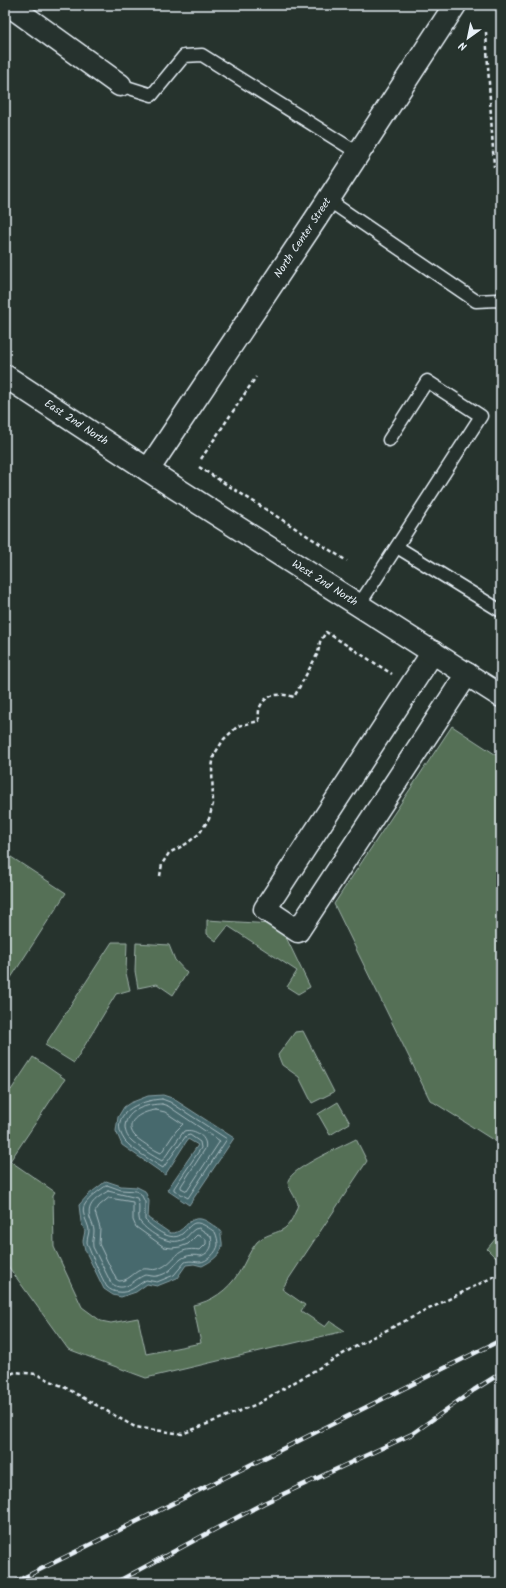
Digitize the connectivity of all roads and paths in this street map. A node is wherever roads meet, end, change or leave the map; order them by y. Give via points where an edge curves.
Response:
1 (455, 5) edge
2 (18, 7) edge
3 (486, 32) dead end
4 (120, 84) joint
5 (358, 153) junction
6 (494, 167) dead end
7 (328, 200) junction
8 (501, 302) edge
9 (5, 376) edge
10 (256, 377) dead end
11 (389, 440) dead end
12 (201, 459) dead end
13 (199, 467) dead end
14 (148, 470) junction
15 (397, 547) junction
16 (347, 561) dead end
17 (359, 605) junction
18 (501, 611) edge
19 (433, 652) junction
20 (467, 674) junction
21 (397, 678) dead end
22 (501, 696) edge
23 (160, 876) dead end
24 (501, 1273) edge
25 (5, 1377) edge

1 - 5 street, North Center Street
2 - 4 street
3 - 6 path
4 - 5 lane via 152,95 184,56 202,55
5 - 7 street, North Center Street
7 - 8 lane via 476,301
7 - 14 street, North Center Street
9 - 14 street, East 2nd North
10 - 12 path
11 - 15 lane via 427,381 481,416
13 - 16 path
14 - 17 street, West 2nd North
15 - 17 lane
15 - 18 lane
17 - 19 street, West 2nd North
19 - 20 street, West 2nd North
19 - 20 street via 265,909 298,930
20 - 22 street, West 2nd North
21 - 23 path via 326,632 320,642 318,653 294,697 279,693 267,698 259,708 259,720 238,726 224,739 214,755 213,804 209,819 199,834 169,853 162,864
24 - 25 path via 367,1340 257,1404 182,1434 135,1427 36,1374 15,1372

